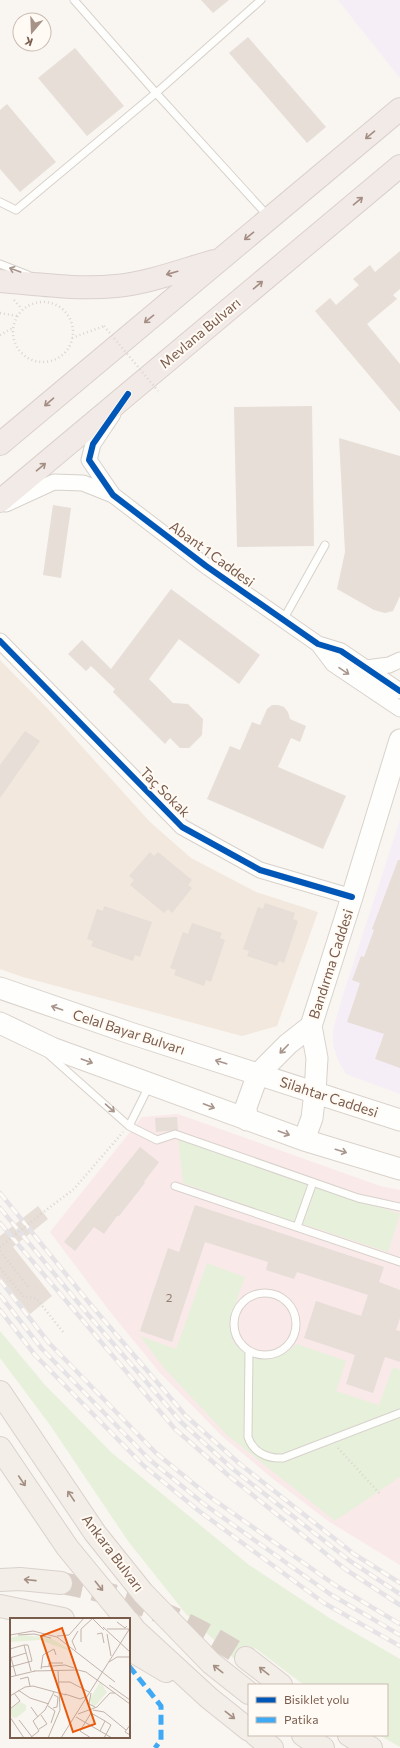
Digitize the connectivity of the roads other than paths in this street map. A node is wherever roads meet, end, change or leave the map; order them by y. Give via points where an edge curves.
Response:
1 (74, 0) edge
2 (261, 0) edge
3 (156, 93) junction
4 (400, 109) edge
5 (400, 166) edge
6 (0, 202) edge
7 (271, 219) junction
8 (222, 258) junction
9 (0, 264) edge
10 (0, 281) edge
11 (56, 285) junction
12 (128, 394) junction
13 (0, 444) edge
14 (113, 495) junction
15 (0, 501) edge
16 (0, 507) edge
17 (325, 545) dead end
18 (283, 620) junction
19 (0, 642) edge
20 (318, 644) junction
21 (400, 660) edge
22 (366, 668) junction
23 (400, 691) edge
24 (400, 709) edge
25 (400, 740) edge
26 (352, 898) junction
27 (0, 988) edge
28 (0, 1023) edge
29 (311, 1026) junction
30 (28, 1036) junction
31 (258, 1074) junction
32 (150, 1084) junction
33 (315, 1092) junction
34 (247, 1120) junction
35 (400, 1120) edge
36 (129, 1126) junction
37 (304, 1140) junction
38 (400, 1169) edge
39 (313, 1182) junction
40 (175, 1186) dead end
41 (400, 1207) edge
42 (297, 1227) junction
43 (400, 1262) edge
44 (249, 1351) junction
45 (0, 1392) edge
46 (400, 1413) edge
47 (0, 1448) edge
48 (0, 1580) edge
49 (61, 1583) tunnel mouth
50 (0, 1606) edge
51 (57, 1618) edge
52 (125, 1618) edge
53 (130, 1623) edge
54 (130, 1650) edge
55 (246, 1658) tunnel mouth
56 (280, 1684) edge
57 (248, 1692) edge
58 (209, 1698) junction
59 (248, 1729) edge
60 (257, 1736) edge
61 (305, 1736) edge
62 (351, 1736) edge
63 (272, 1748) edge
64 (323, 1748) edge
65 (371, 1748) edge

1 - 3 lane
2 - 3 lane
3 - 6 lane via 16,210
3 - 7 lane
4 -> 7 highway
12 -> 5 highway, Mevlana Bulvarı
7 -> 8 highway
8 -> 11 highway via 142,282 90,288
8 -> 13 highway
11 -> 9 lane
10 - 11 highway
12 - 14 street, Abant 1 Caddesi via 93,444 89,460
15 -> 12 highway, Mevlana Bulvarı
14 - 16 street, Abant 1 Caddesi via 83,484 54,482
14 - 18 street, Abant 1 Caddesi via 206,566
17 - 18 lane
18 - 20 street, Abant 1 Caddesi
19 - 26 street, Taç Sokak via 182,827 260,870
20 - 22 street, Abant 1 Caddesi via 341,651
20 -> 24 street, Abant 1 Caddesi via 333,664
21 - 22 street via 389,665
22 - 23 street, Abant 1 Caddesi
25 - 26 main road, Bandırma Caddesi
26 - 29 main road, Bandırma Caddesi
31 -> 27 main road, Celal Bayar Bulvarı
28 - 30 main road
29 -> 31 main road, Bandırma Caddesi via 288,1044
29 - 33 main road, Bandırma Caddesi via 317,1058
30 -> 32 main road via 52,1048
30 -> 36 lane
31 - 33 main road, Silahtar Caddesi
31 - 34 main road, Bandırma Caddesi via 246,1108
32 -> 34 main road
32 - 36 lane
33 - 35 main road, Silahtar Caddesi
33 - 37 main road, Bandırma Caddesi via 312,1118
34 -> 37 main road
36 - 39 lane via 157,1140 175,1134
37 -> 38 main road
39 - 41 lane via 358,1198
39 - 42 lane
40 - 42 lane
42 - 43 lane
44 - 44 lane via 269,1355 279,1352 293,1337 296,1327 295,1316 291,1307 275,1294 255,1294 246,1299 234,1315 235,1335
44 - 46 lane via 248,1437 251,1445 263,1455 275,1459 283,1458
57 -> 45 main road, Ankara Bulvarı via 211,1663 143,1593 95,1533
47 -> 52 main road via 67,1547
49 -> 48 main road
50 - 51 main road
53 - 58 main road
54 - 58 main road
56 -> 55 main road
58 -> 59 main road
60 - 63 main road
61 - 64 main road
62 - 65 main road

